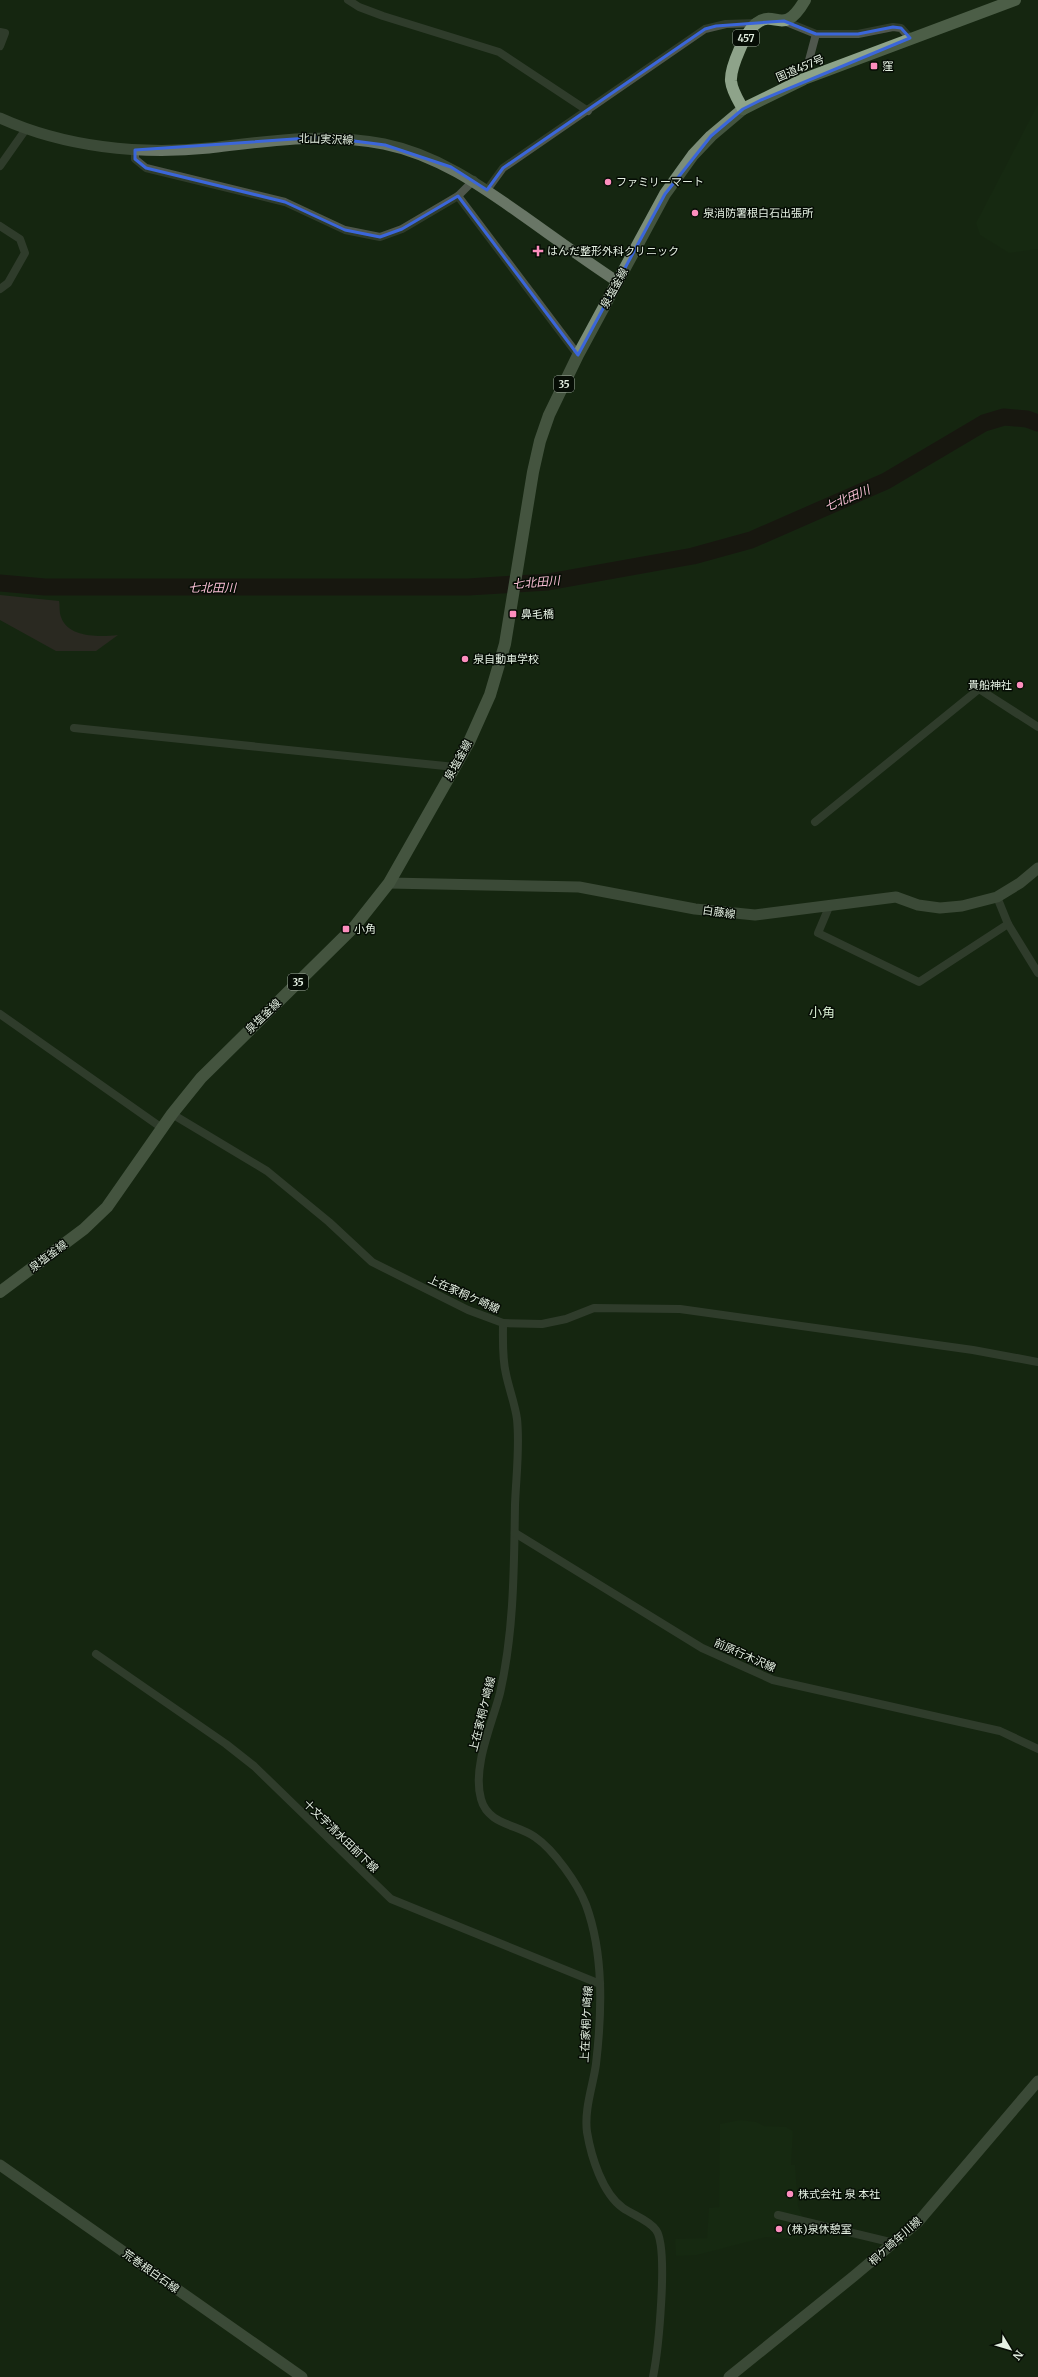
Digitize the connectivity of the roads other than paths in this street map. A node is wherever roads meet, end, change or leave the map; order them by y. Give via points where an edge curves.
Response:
1 (348, 0) edge
2 (805, 0) edge
3 (1014, 0) edge
4 (784, 21) junction
5 (756, 23) junction
6 (0, 32) edge
7 (816, 34) junction
8 (910, 38) junction
9 (0, 46) edge
10 (808, 64) dead end
11 (743, 109) junction
12 (588, 111) junction
13 (0, 118) edge
14 (26, 129) junction
15 (135, 150) junction
16 (0, 166) edge
17 (474, 180) junction
18 (487, 190) junction
19 (458, 196) junction
20 (0, 226) edge
21 (618, 282) junction
22 (0, 289) edge
23 (578, 355) junction
24 (1038, 727) edge
25 (74, 728) dead end
26 (455, 767) junction
27 (815, 822) dead end
28 (1038, 868) edge
29 (389, 883) junction
30 (998, 897) junction
31 (829, 907) junction
32 (1008, 924) junction
33 (1038, 973) edge
34 (0, 1014) edge
35 (172, 1114) junction
36 (162, 1128) junction
37 (0, 1292) edge
38 (503, 1323) junction
39 (1038, 1362) edge
40 (515, 1533) junction
41 (96, 1654) dead end
42 (1038, 1749) edge
43 (600, 1984) junction
44 (1038, 2081) edge
45 (0, 2165) edge
46 (778, 2215) dead end
47 (894, 2243) junction
48 (302, 2377) edge
49 (653, 2377) edge
50 (729, 2377) edge

1 - 12 street via 383,16 499,52
2 - 4 highway via 796,14
3 - 8 highway, 国道457号
4 - 5 highway, 457 via 761,20
4 - 7 street
5 - 11 highway, 457 via 748,34 731,72 733,91
5 - 12 street via 726,24 705,30
6 - 9 street via 5,33
7 - 8 street via 858,34 893,27 901,28
7 - 10 street
8 - 11 highway, 国道457号 via 804,79
11 - 21 main road, 泉塩釜線 / 35 via 711,136 677,175
12 - 18 street via 503,168
13 - 14 street, 北山実沢線
14 - 15 street, 北山実沢線 via 58,138
14 - 16 street
15 - 17 street, 北山実沢線 via 208,148 281,138 353,140 412,152 451,167
15 - 19 street via 135,159 146,168 285,202 345,230 380,237 402,228
17 - 18 street, 北山実沢線
17 - 19 street
18 - 21 street, 北山実沢線
19 - 23 street
20 - 22 street via 20,239 26,253 8,283
21 - 23 main road, 泉塩釜線 / 35
23 - 26 main road, 泉塩釜線 / 35 via 542,434 499,666 490,695
24 - 27 street via 979,689
25 - 26 street
26 - 29 main road, 泉塩釜線 / 35
28 - 30 street, 白藤線
29 - 31 street, 白藤線 via 579,887 738,915
29 - 35 main road, 泉塩釜線 / 35 via 355,926 207,1073
30 - 31 street, 白藤線 via 962,906 940,908 896,898
30 - 32 street
31 - 32 street via 818,933 919,982
32 - 33 street
34 - 36 street
35 - 36 main road, 泉塩釜線 / 35
35 - 38 street, 上在家桐ケ崎線 via 266,1171 329,1222 372,1262 462,1307
36 - 37 main road, 泉塩釜線 / 35 via 117,1195 96,1217
38 - 39 street via 542,1324 566,1319 594,1308 680,1309 973,1350
38 - 40 street, 上在家桐ケ崎線 via 505,1371 517,1418
40 - 42 street, 前原行木沢線 via 702,1648 773,1680 1000,1731
40 - 43 street, 上在家桐ケ崎線 via 510,1633 500,1693 483,1746 481,1798 487,1812 496,1820 532,1835 544,1843 571,1877 586,1904 599,1961
41 - 43 street, 十文字清水田前下線 via 254,1766 390,1899
43 - 49 street, 上在家桐ケ崎線 via 596,2064 586,2120 587,2132 608,2191 619,2205 650,2224 662,2240 659,2342
44 - 47 street, 桐ケ崎年川線 via 944,2194
45 - 48 street, 荒巻根白石線
46 - 47 street
47 - 50 street, 桐ケ崎年川線

